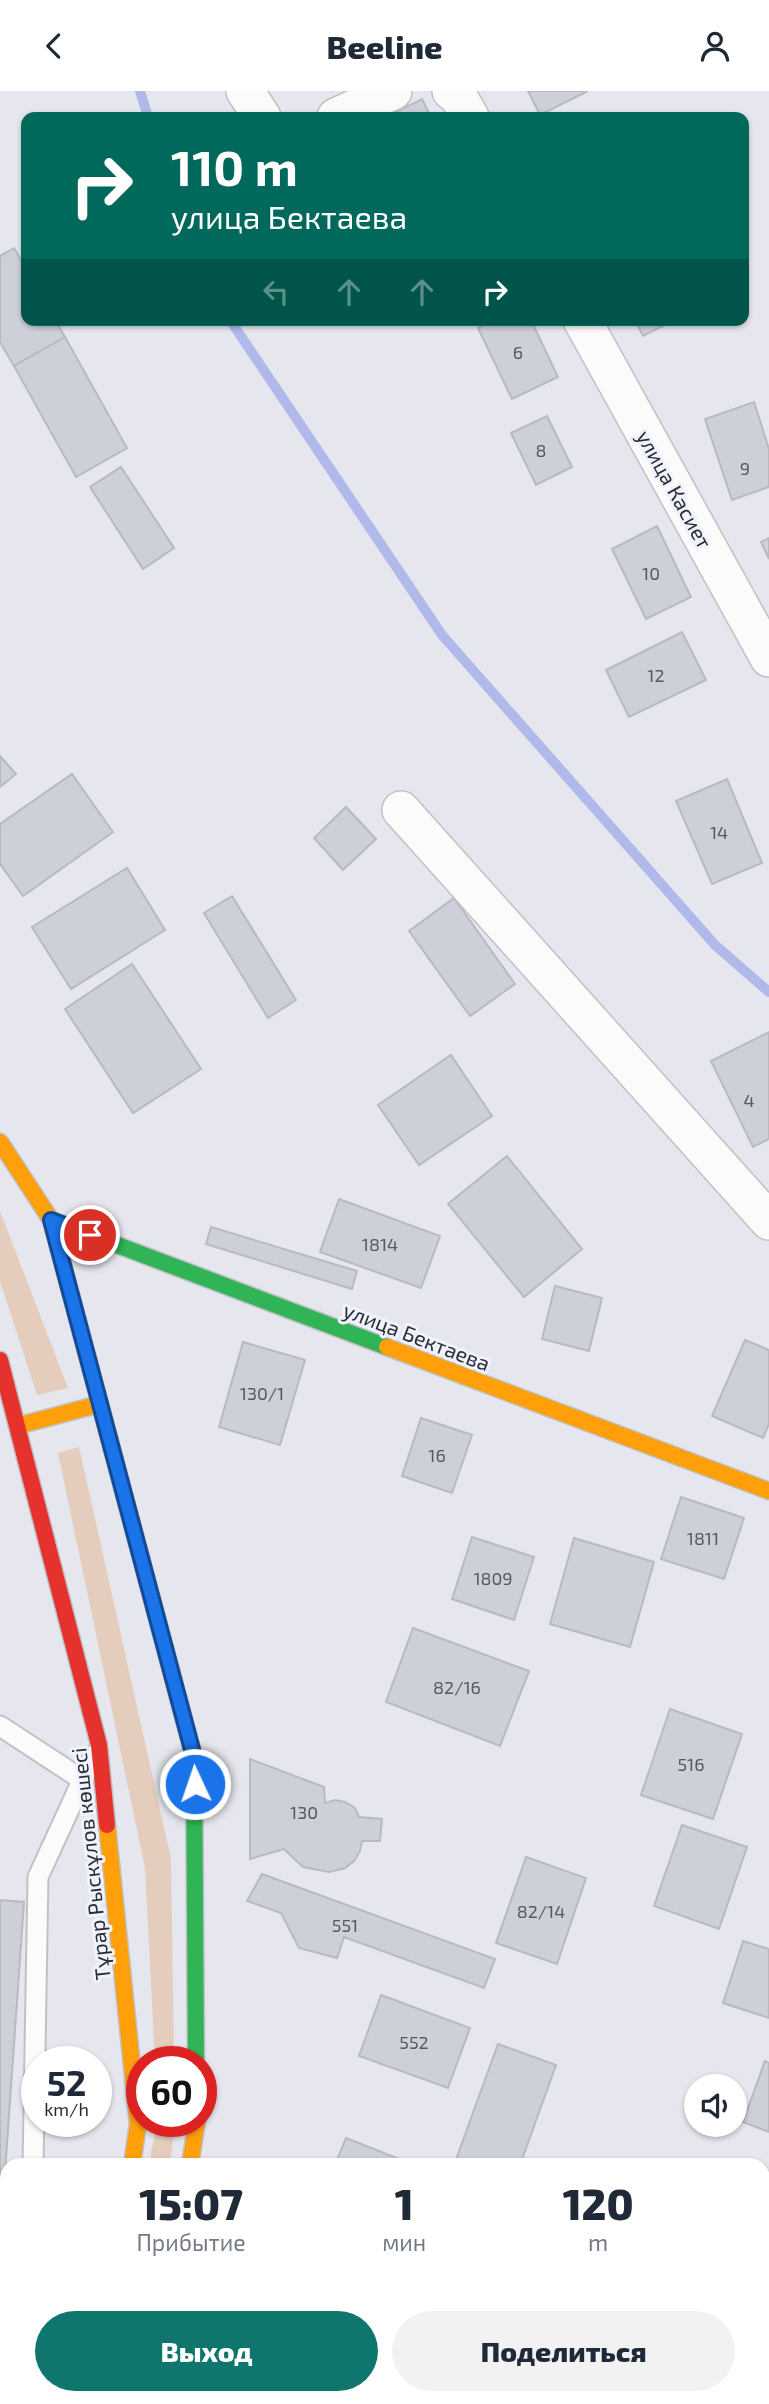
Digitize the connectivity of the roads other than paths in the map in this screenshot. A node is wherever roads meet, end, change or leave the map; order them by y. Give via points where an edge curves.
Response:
1 (245, 91) edge
2 (393, 91) edge
3 (451, 91) edge
4 (258, 112) edge
5 (347, 112) edge
6 (467, 112) edge
7 (585, 326) edge
8 (769, 659) edge
9 (401, 810) dead end
10 (0, 1142) edge
11 (51, 1220) junction
12 (769, 1221) edge
13 (0, 1360) edge
14 (100, 1404) junction
15 (17, 1426) junction
16 (0, 1452) edge
17 (769, 1491) edge
18 (0, 1726) edge
19 (99, 1745) junction
20 (81, 1779) junction
21 (196, 2046) edge
22 (194, 2137) edge
23 (33, 2158) edge
24 (133, 2158) edge
25 (191, 2158) edge

1 - 4 street
2 - 5 street
3 - 6 street
7 - 8 street, улица Касиет
9 - 12 street
10 - 11 main road
11 - 14 main road
11 - 17 main road, улица Бектаева
13 - 15 main road, Тұрар Рыскұлов көшесі
14 - 15 main road
14 - 21 main road via 194,1757
15 - 16 lane
15 - 19 main road, Тұрар Рыскұлов көшесі
18 - 20 lane
19 - 20 lane
19 - 24 main road, Тұрар Рыскұлов көшесі via 138,2124
20 - 23 lane via 38,1877
22 - 25 main road

